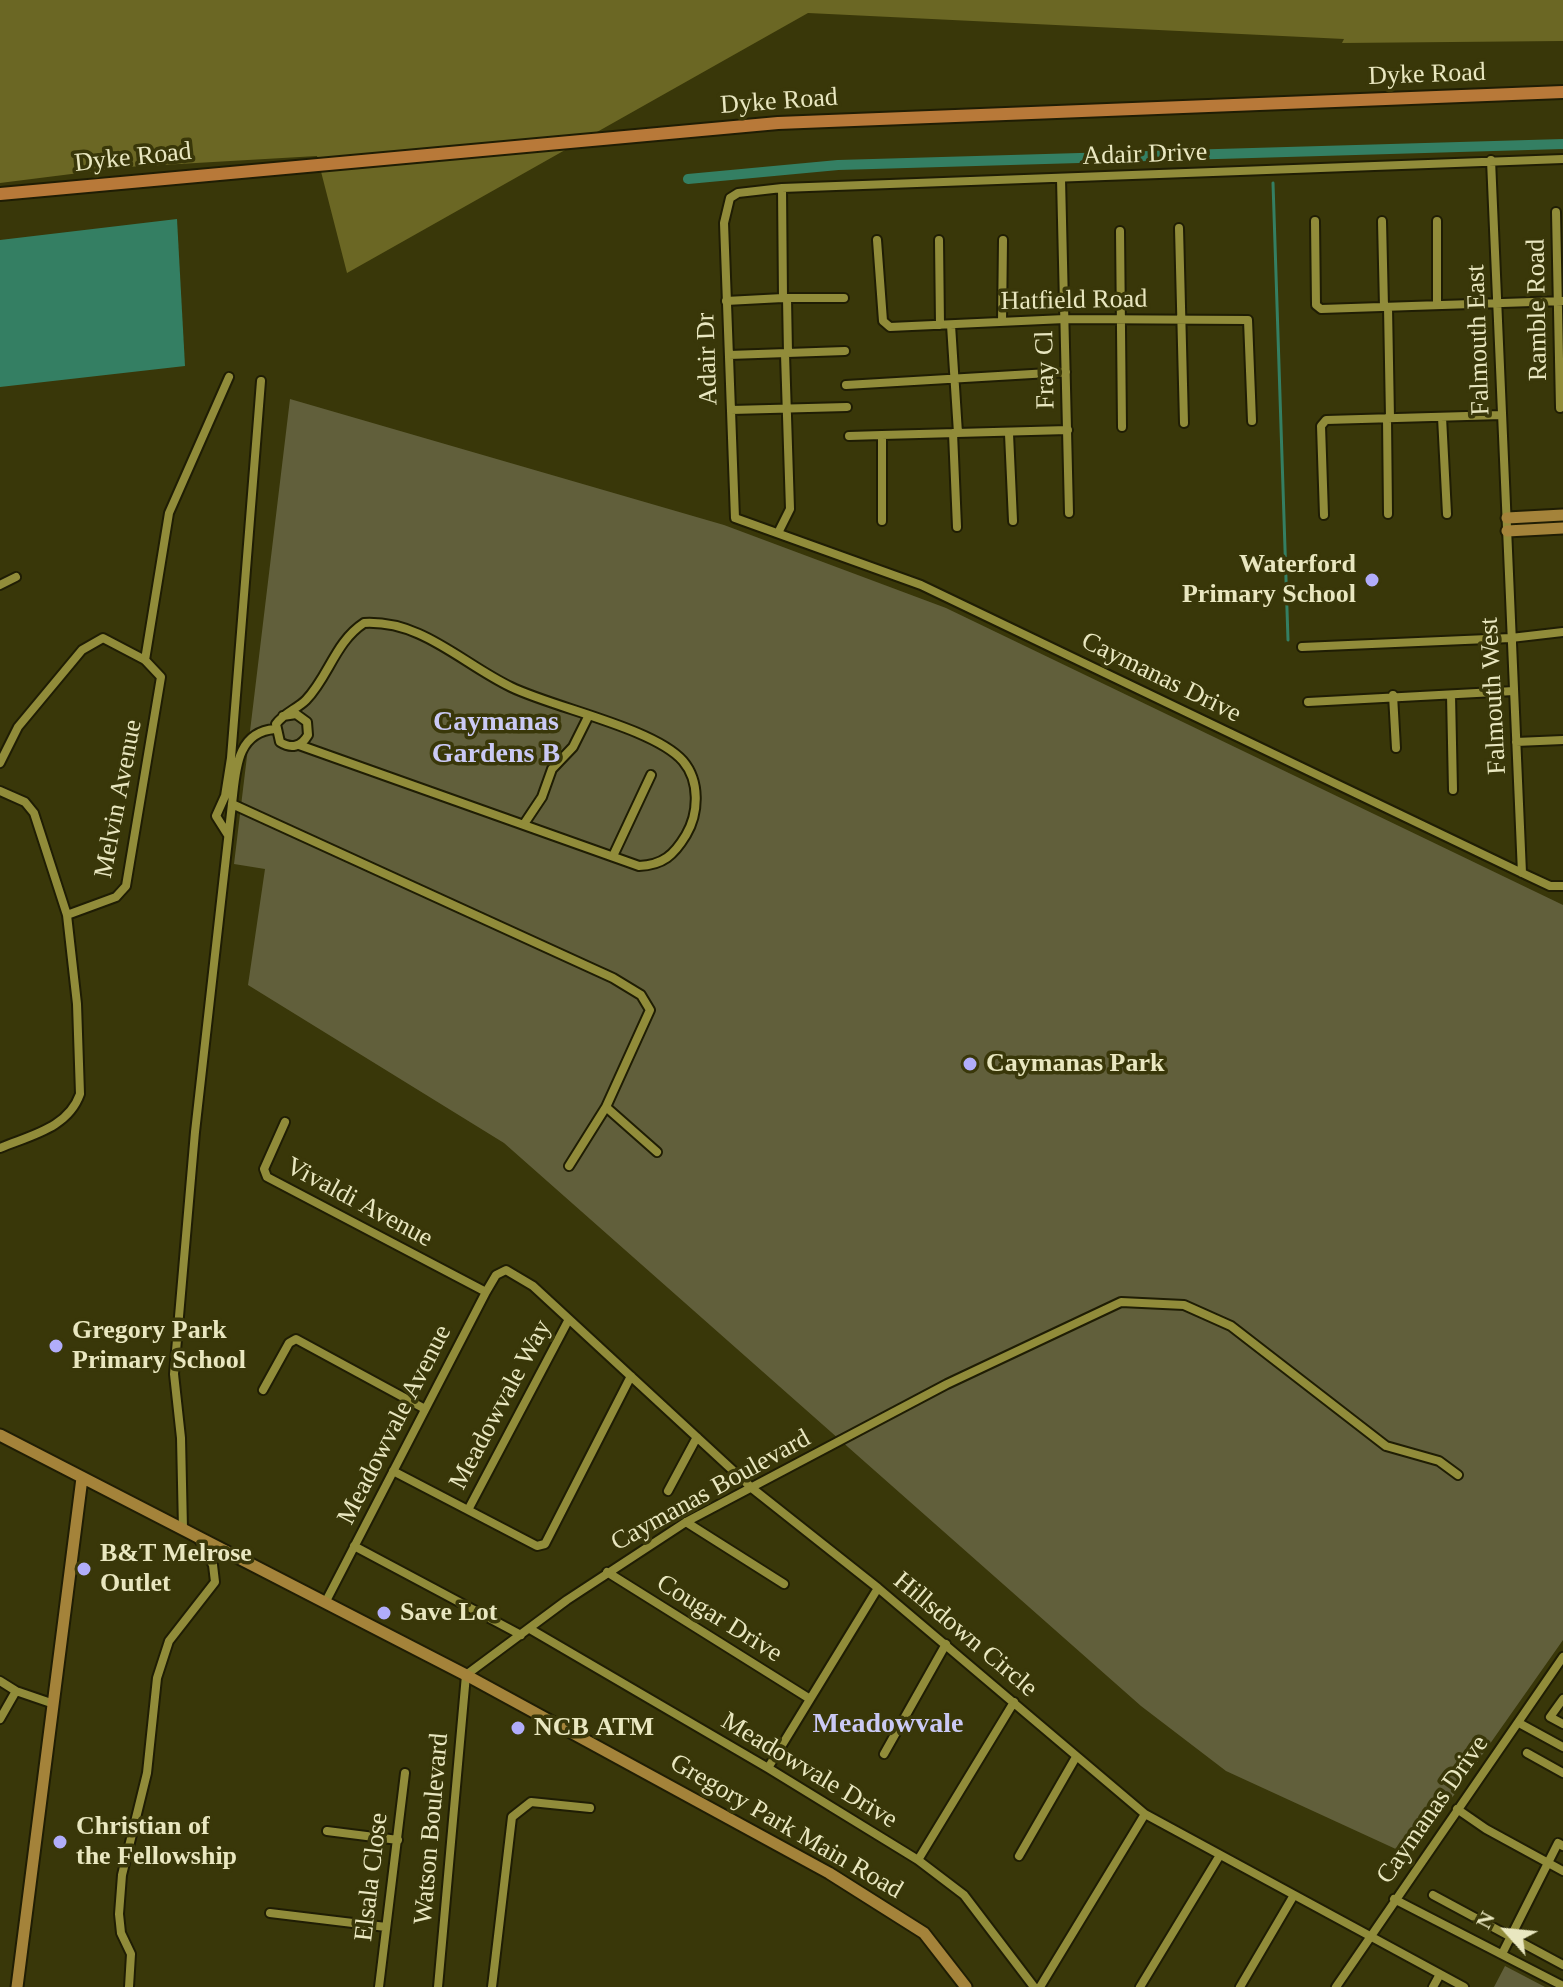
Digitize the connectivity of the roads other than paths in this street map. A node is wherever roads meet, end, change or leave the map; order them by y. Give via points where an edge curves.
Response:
1 (1563, 92) edge
2 (1563, 159) edge
3 (1491, 160) junction
4 (1061, 179) junction
5 (782, 188) junction
6 (0, 194) edge
7 (730, 198) joint
8 (1556, 212) dead end
9 (1315, 221) dead end
10 (1382, 221) dead end
11 (1437, 221) dead end
12 (1179, 228) dead end
13 (1120, 231) dead end
14 (877, 240) dead end
15 (939, 240) dead end
16 (1003, 240) dead end
17 (785, 298) junction
18 (844, 298) dead end
19 (726, 301) junction
20 (1497, 302) junction
21 (1561, 302) edge
22 (1437, 305) junction
23 (1386, 307) junction
24 (1182, 318) junction
25 (1065, 319) junction
26 (1121, 320) junction
27 (1002, 322) junction
28 (940, 325) junction
29 (951, 325) junction
30 (845, 351) dead end
31 (786, 353) junction
32 (729, 355) junction
33 (1066, 372) junction
34 (229, 377) dead end
35 (956, 380) junction
36 (261, 381) dead end
37 (846, 385) dead end
38 (847, 407) dead end
39 (1560, 408) dead end
40 (787, 409) junction
41 (731, 410) junction
42 (1502, 415) junction
43 (1442, 417) junction
44 (1388, 418) junction
45 (1252, 421) dead end
46 (1184, 423) dead end
47 (1122, 427) dead end
48 (1068, 430) junction
49 (955, 433) junction
50 (1009, 434) junction
51 (882, 435) junction
52 (849, 436) dead end
53 (1069, 513) dead end
54 (1388, 514) dead end
55 (1447, 514) dead end
56 (1324, 515) dead end
57 (1563, 515) edge
58 (735, 518) joint
59 (1507, 518) junction
60 (882, 521) dead end
61 (1013, 521) dead end
62 (957, 527) dead end
63 (1563, 528) edge
64 (1507, 531) junction
65 (778, 533) junction
66 (16, 577) dead end
67 (0, 585) edge
68 (1563, 632) edge
69 (1511, 638) junction
70 (1302, 647) dead end
71 (145, 660) junction
72 (1514, 691) junction
73 (1393, 695) junction
74 (1451, 695) junction
75 (1308, 702) dead end
76 (283, 716) junction
77 (588, 717) junction
78 (275, 729) junction
79 (1563, 740) edge
80 (1516, 742) junction
81 (299, 745) junction
82 (1396, 748) dead end
83 (0, 763) edge
84 (651, 775) dead end
85 (1453, 790) dead end
86 (0, 791) edge
87 (232, 804) junction
88 (524, 824) junction
89 (228, 835) junction
90 (613, 856) junction
91 (1522, 873) junction
92 (1563, 886) edge
93 (67, 915) junction
94 (606, 1107) junction
95 (285, 1122) dead end
96 (0, 1148) edge
97 (657, 1152) dead end
98 (569, 1166) dead end
99 (506, 1270) joint
100 (486, 1292) junction
101 (569, 1319) junction
102 (631, 1376) junction
103 (263, 1390) dead end
104 (425, 1409) junction
105 (0, 1435) edge
106 (697, 1437) junction
107 (393, 1471) junction
108 (1458, 1475) dead end
109 (82, 1478) junction
110 (753, 1489) junction
111 (668, 1491) dead end
112 (468, 1510) junction
113 (686, 1522) junction
114 (183, 1529) junction
115 (197, 1536) junction
116 (354, 1546) junction
117 (607, 1572) junction
118 (784, 1584) dead end
119 (878, 1588) junction
120 (325, 1603) junction
121 (530, 1629) junction
122 (521, 1635) junction
123 (946, 1644) junction
124 (1563, 1657) edge
125 (466, 1675) junction
126 (0, 1681) edge
127 (16, 1691) junction
128 (810, 1699) junction
129 (1563, 1699) edge
130 (1014, 1702) junction
131 (51, 1703) junction
132 (0, 1719) edge
133 (1519, 1723) junction
134 (1563, 1724) edge
135 (1563, 1747) edge
136 (1527, 1753) dead end
137 (884, 1754) dead end
138 (1076, 1757) junction
139 (768, 1768) junction
140 (405, 1773) dead end
141 (1563, 1773) edge
142 (590, 1808) dead end
143 (1457, 1809) junction
144 (1145, 1814) junction
145 (327, 1831) dead end
146 (398, 1840) junction
147 (1560, 1844) edge
148 (1220, 1855) junction
149 (1019, 1856) dead end
150 (918, 1860) junction
151 (1548, 1863) junction
152 (1563, 1871) edge
153 (1294, 1895) junction
154 (1433, 1895) dead end
155 (1394, 1899) junction
156 (270, 1913) dead end
157 (386, 1927) junction
158 (1368, 1936) junction
159 (1510, 1936) junction
160 (1502, 1954) junction
161 (1563, 1965) edge
162 (1439, 1976) junction
163 (1563, 1986) edge
164 (17, 1987) edge
165 (129, 1987) edge
166 (379, 1987) edge
167 (438, 1987) edge
168 (492, 1987) edge
169 (966, 1987) edge
170 (1037, 1987) edge
171 (1140, 1987) edge
172 (1240, 1987) edge
173 (1336, 1987) edge
174 (1433, 1987) edge
175 (1464, 1987) edge

1 - 6 main road, Dyke Road via 778,123
2 - 3 street, Adair Drive
3 - 4 street, Adair Drive
3 - 20 street, Falmouth East
4 - 5 street, Adair Drive
4 - 25 street, Fray Cl
5 - 7 street, Adair Drive
5 - 17 street
7 - 19 street, Adair Dr via 724,223
8 - 21 street, Ramble Road
9 - 23 street via 1318,308
10 - 23 street
11 - 22 street
12 - 24 street
13 - 26 street
14 - 28 street, Hatfield Road via 883,321 890,327
15 - 28 street
16 - 27 street
17 - 18 street
17 - 19 street
17 - 31 street
19 - 32 street, Adair Dr
20 - 21 street
20 - 22 street
20 - 42 street, Falmouth East
21 - 39 street, Ramble Road
22 - 23 street
23 - 44 street
24 - 26 street, Hatfield Road
24 - 45 street, Hatfield Road via 1248,320
24 - 46 street
25 - 26 street, Hatfield Road
25 - 27 street, Hatfield Road
25 - 33 street, Fray Cl
26 - 47 street
27 - 29 street, Hatfield Road
28 - 29 street, Hatfield Road
29 - 35 street
30 - 31 street
31 - 32 street
31 - 40 street
32 - 41 street, Adair Dr
33 - 35 street
33 - 48 street, Fray Cl
34 - 71 street via 169,513
35 - 37 street
35 - 49 street
36 - 89 street via 231,758 216,816
38 - 40 street
40 - 41 street
40 - 65 street via 790,509
41 - 58 street, Adair Dr
42 - 43 street
42 - 59 street, Falmouth East
43 - 44 street
43 - 55 street
44 - 54 street
44 - 56 street via 1322,423
48 - 50 street
48 - 53 street, Fray Cl
49 - 50 street
49 - 51 street
49 - 62 street
50 - 61 street
51 - 52 street
51 - 60 street
57 - 59 street
58 - 65 street, Caymanas Drive
59 - 64 street, Falmouth West
63 - 64 street
64 - 69 street, Falmouth West
65 - 91 street, Caymanas Drive via 932,590
66 - 67 street
68 - 69 street
69 - 70 street
69 - 72 street, Falmouth West
71 - 83 street via 103,638 94,640 18,727
71 - 93 street, Melvin Avenue via 161,677 161,687 126,886 116,897
72 - 74 street
72 - 80 street, Falmouth West
73 - 74 street
73 - 75 street
73 - 82 street
74 - 85 street
76 - 77 street via 305,701 350,632 364,623 382,622 405,627 511,687
76 - 78 street
76 - 81 street via 296,714 307,722 308,735
77 - 88 street via 573,747 552,769
77 - 90 street via 660,743 684,762 696,791 690,827 665,860 639,866
78 - 81 street via 280,742
78 - 87 street via 247,740
79 - 80 street
80 - 91 street, Falmouth West
81 - 88 street
84 - 90 street
86 - 93 street via 25,802 34,813
87 - 89 street
87 - 94 street via 641,995 650,1010
88 - 90 street
89 - 114 street via 174,1374
91 - 92 street, Caymanas Drive
93 - 96 street via 80,1094 64,1120
94 - 97 street
94 - 98 street
95 - 100 street, Vivaldi Avenue via 264,1169 267,1177
99 - 100 street, Meadowvale Avenue via 496,1275
99 - 101 street, Hillsdown Circle
100 - 104 street, Meadowvale Avenue
101 - 102 street, Hillsdown Circle
101 - 112 street, Meadowvale Way
102 - 106 street, Hillsdown Circle
102 - 112 street via 545,1544 537,1546
103 - 104 street via 296,1339
104 - 107 street, Meadowvale Avenue
105 - 109 street, Gregory Park Main Road
106 - 110 street, Hillsdown Circle
106 - 111 street
107 - 112 street
107 - 116 street, Meadowvale Avenue
108 - 110 street, Caymanas Boulevard via 1439,1461 1386,1446 1231,1326 1184,1305 1121,1302 947,1384
109 - 114 street, Gregory Park Main Road
109 - 131 street
110 - 113 street, Caymanas Boulevard
110 - 119 street, Hillsdown Circle
113 - 117 street, Caymanas Boulevard
113 - 118 street
114 - 115 street, Gregory Park Main Road
115 - 120 street, Gregory Park Main Road
115 - 165 street via 213,1565 215,1582 169,1641 157,1678 147,1773 122,1875 119,1914 131,1954
116 - 120 street, Meadowvale Avenue
116 - 122 street
117 - 121 street, Caymanas Boulevard
117 - 128 street, Cougar Drive
119 - 123 street, Hillsdown Circle
119 - 128 street
120 - 125 street, Gregory Park Main Road
121 - 122 street, Caymanas Boulevard
121 - 139 street, Meadowvale Drive
122 - 125 street, Caymanas Boulevard
123 - 130 street, Hillsdown Circle
123 - 137 street
124 - 133 street, Caymanas Drive
125 - 167 street, Watson Boulevard
125 - 169 street, Gregory Park Main Road via 841,1880 924,1933
126 - 127 street
127 - 131 street
127 - 132 street
128 - 139 street
129 - 134 street via 1550,1717
130 - 138 street, Hillsdown Circle
130 - 150 street
131 - 164 street
133 - 135 street
133 - 143 street, Caymanas Drive
136 - 141 street
138 - 144 street, Hillsdown Circle
138 - 149 street
139 - 150 street, Meadowvale Drive
140 - 146 street, Elsala Close
142 - 168 street via 531,1802 512,1817
143 - 151 street
143 - 155 street, Caymanas Drive
144 - 148 street, Hillsdown Circle
144 - 170 street
145 - 146 street
146 - 157 street, Elsala Close
147 - 151 street
148 - 153 street, Hillsdown Circle
148 - 171 street
150 - 170 street, Meadowvale Drive via 964,1895
151 - 152 street
151 - 159 street
153 - 158 street, Hillsdown Circle
153 - 172 street
154 - 159 street
155 - 158 street, Caymanas Drive
155 - 160 street
156 - 157 street
157 - 166 street, Elsala Close
158 - 162 street, Hillsdown Circle
158 - 173 street, Caymanas Drive
159 - 160 street
159 - 161 street
160 - 163 street
162 - 174 street
162 - 175 street, Hillsdown Circle

